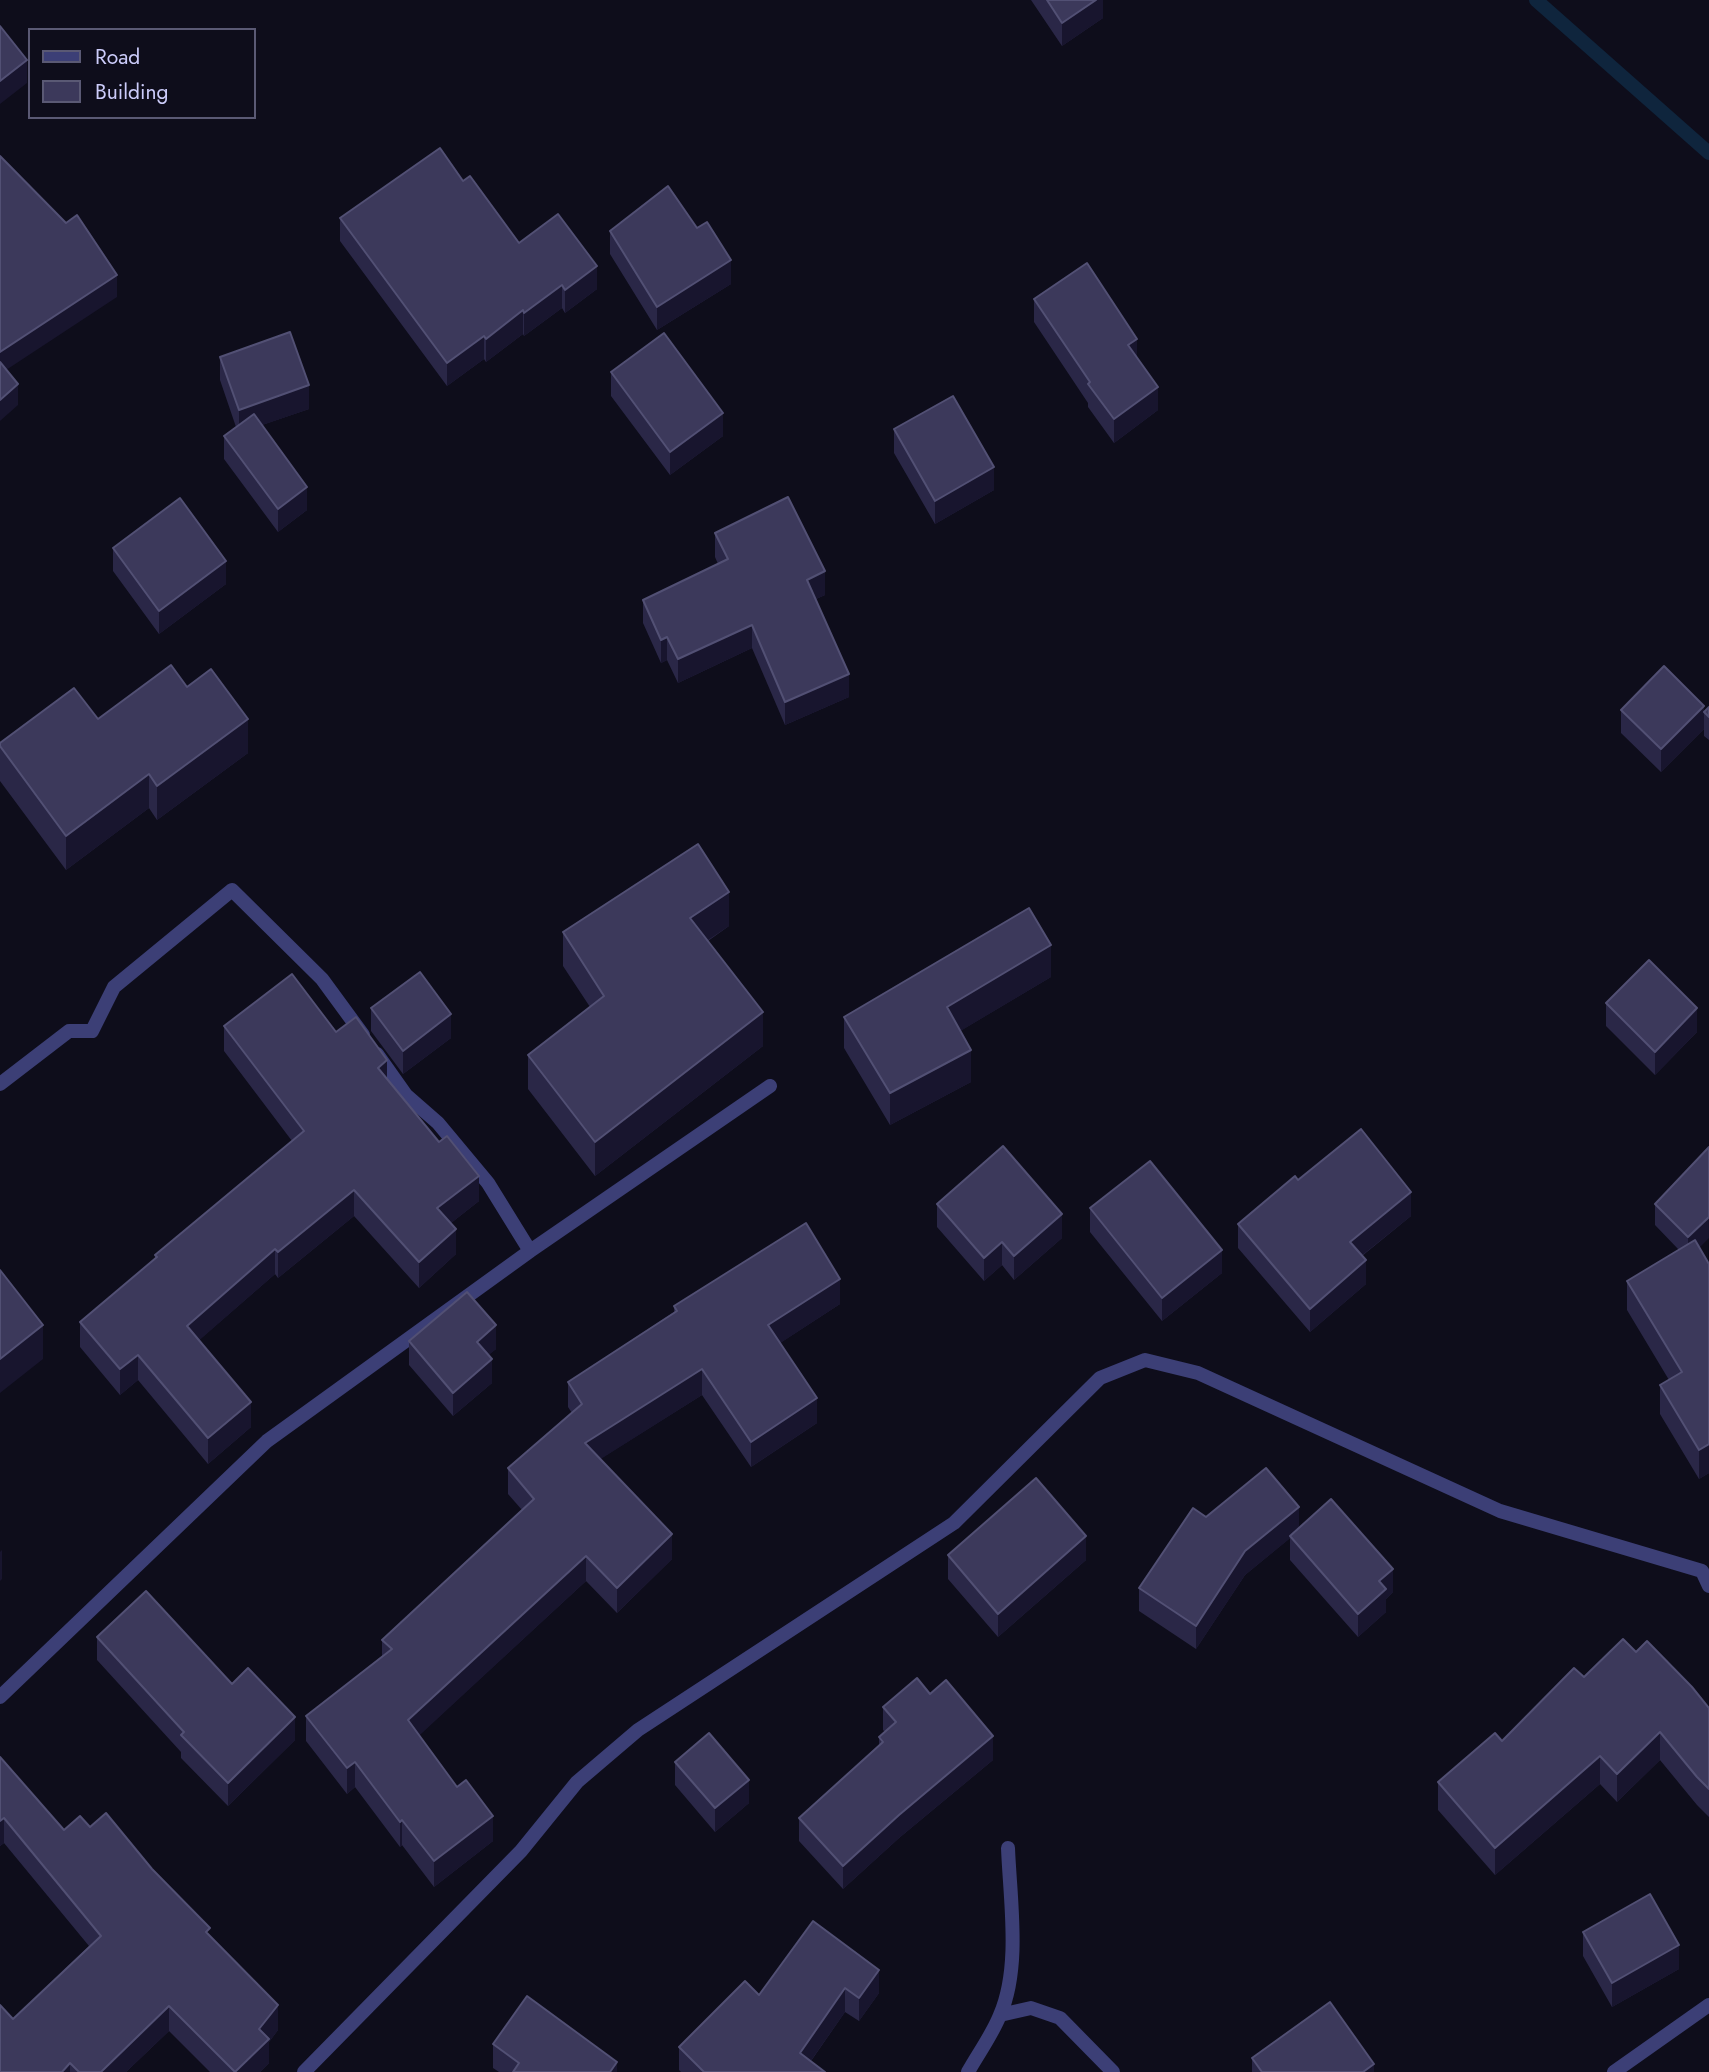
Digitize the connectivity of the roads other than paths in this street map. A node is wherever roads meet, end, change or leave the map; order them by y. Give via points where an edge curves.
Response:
1 (0, 1084) edge
2 (770, 1086) dead end
3 (530, 1251) junction
4 (1709, 1586) edge
5 (0, 1697) edge
6 (1008, 1849) dead end
7 (1709, 2005) edge
8 (1000, 2015) junction
9 (304, 2072) edge
10 (968, 2072) edge
11 (1113, 2072) edge
12 (1614, 2072) edge

1 - 3 street via 69,1031 92,1031 114,987 232,890 322,979 406,1095 438,1123 488,1183
2 - 3 street
3 - 5 street via 267,1441
4 - 9 street via 1702,1571 1500,1511 1198,1373 1145,1360 1100,1378 954,1523 638,1730 577,1782 521,1851
6 - 8 street via 1012,1943 1009,1984
7 - 12 street
8 - 10 street
8 - 11 street via 1031,2008 1060,2018

